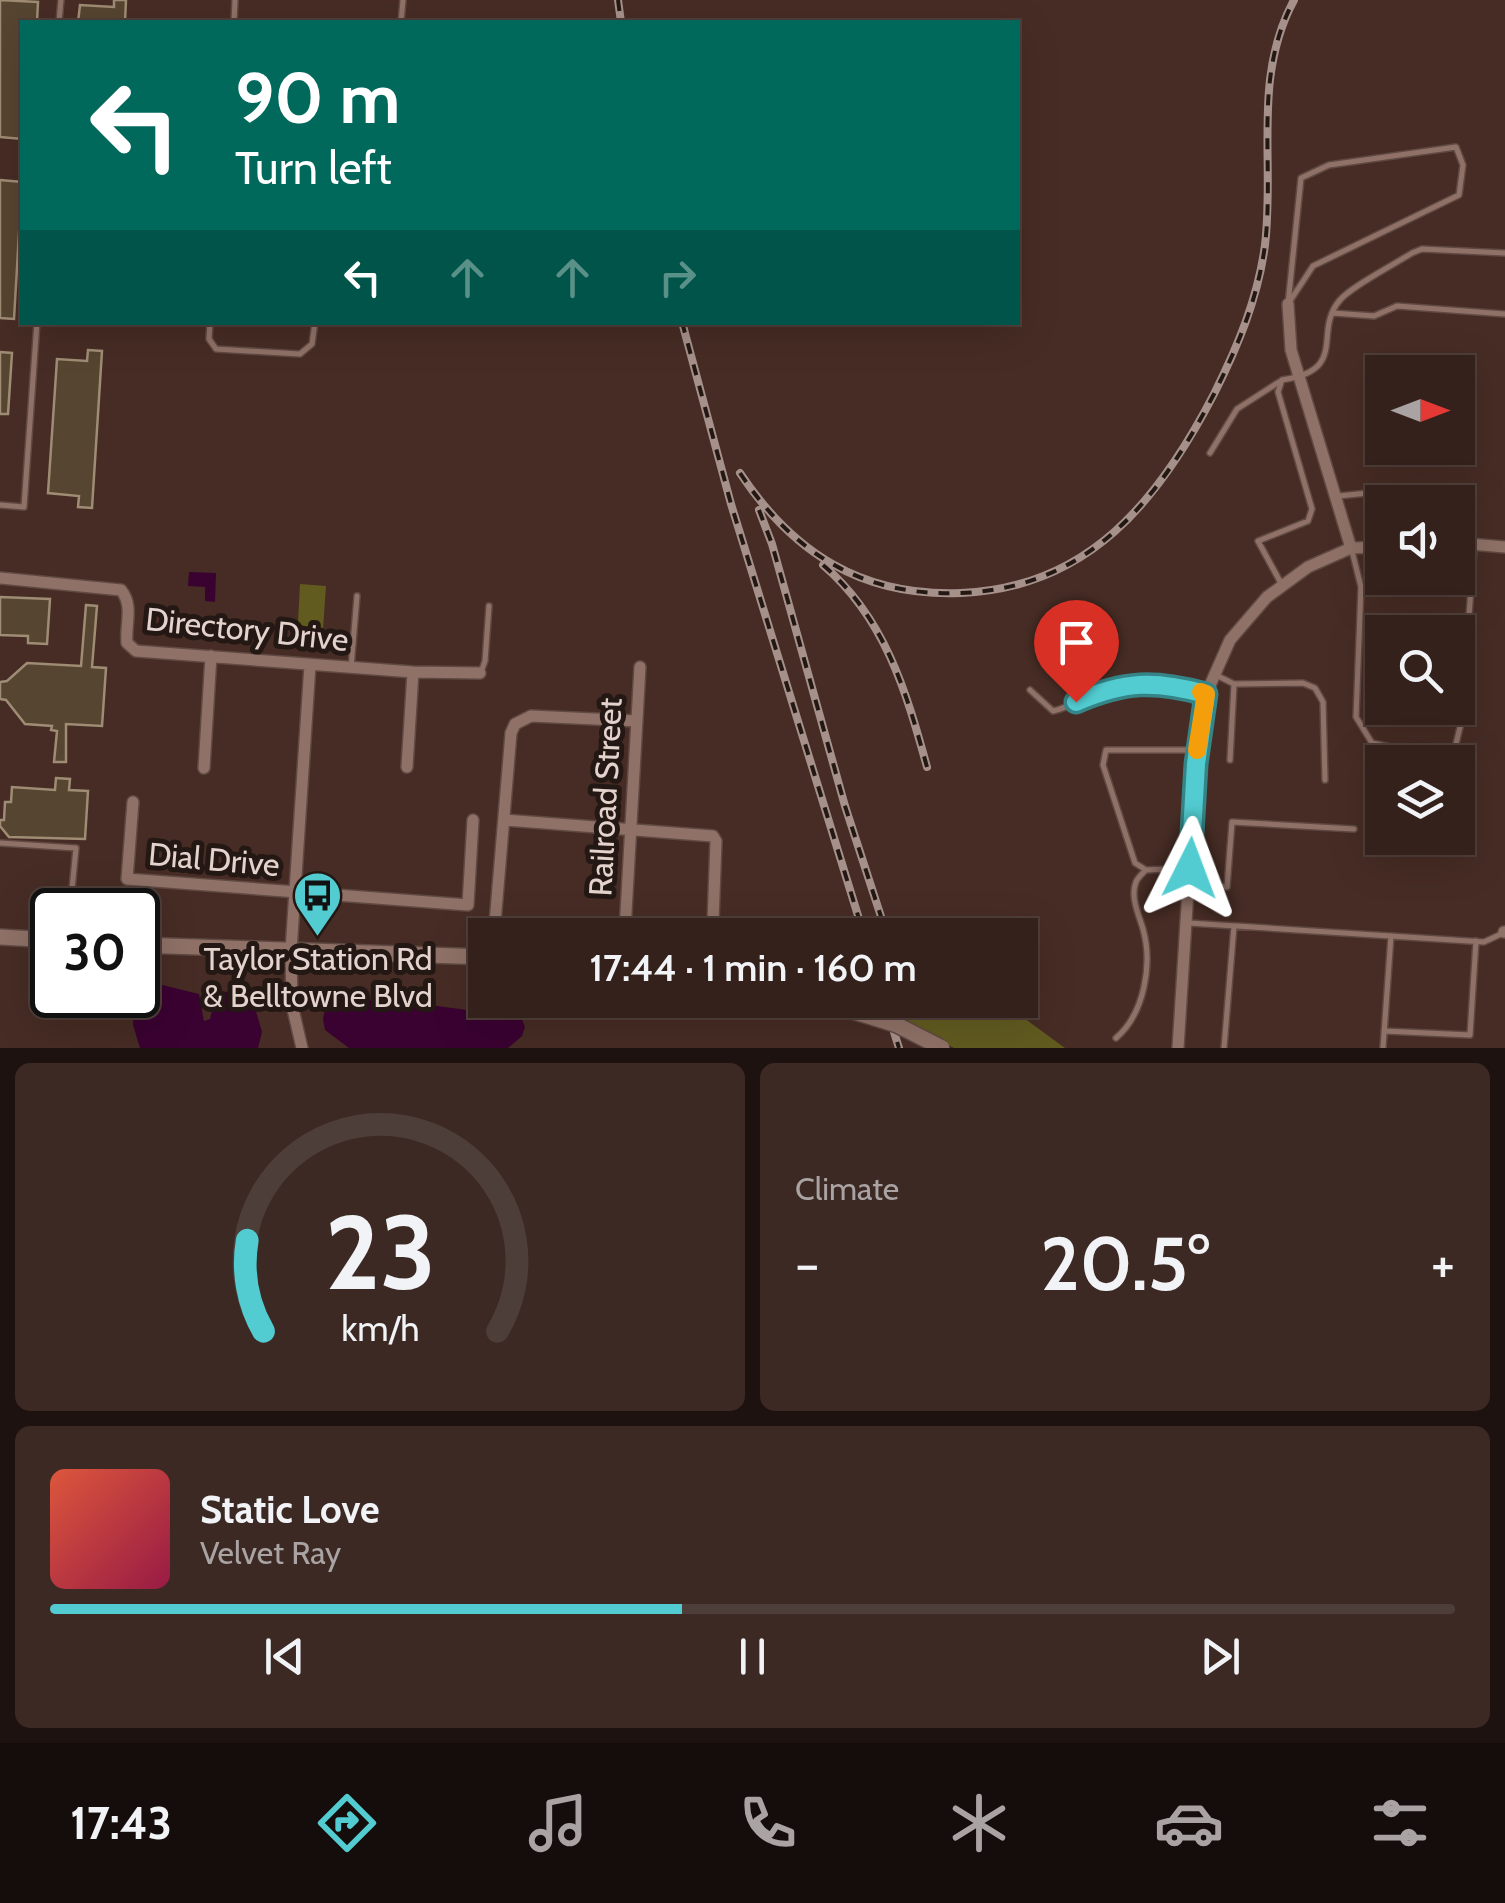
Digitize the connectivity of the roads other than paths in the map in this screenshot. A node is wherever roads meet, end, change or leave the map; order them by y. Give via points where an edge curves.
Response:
1 (1505, 254) edge
2 (1288, 304) junction
3 (1333, 313) junction
4 (1505, 314) edge
5 (37, 325) edge
6 (210, 325) edge
7 (315, 325) edge
8 (1300, 378) junction
9 (1282, 380) junction
10 (1210, 453) dead end
11 (1365, 494) edge
12 (1335, 497) junction
13 (0, 505) edge
14 (1475, 544) edge
15 (1505, 546) edge
16 (1365, 547) edge
17 (1351, 548) junction
18 (0, 578) edge
19 (1282, 586) junction
20 (1361, 587) junction
21 (1365, 587) edge
22 (1468, 595) edge
23 (357, 596) dead end
24 (489, 606) dead end
25 (211, 656) junction
26 (310, 665) junction
27 (640, 667) dead end
28 (351, 668) junction
29 (412, 672) junction
30 (480, 673) joint
31 (1215, 674) junction
32 (1234, 684) junction
33 (1030, 690) dead end
34 (1206, 694) junction
35 (636, 721) junction
36 (1197, 750) junction
37 (1230, 760) dead end
38 (407, 766) dead end
39 (204, 768) dead end
40 (1325, 780) dead end
41 (133, 802) dead end
42 (473, 820) dead end
43 (504, 820) junction
44 (1354, 828) dead end
45 (630, 829) junction
46 (0, 844) edge
47 (1190, 868) junction
48 (1146, 870) junction
49 (1189, 884) junction
50 (72, 888) edge
51 (294, 892) junction
52 (495, 918) edge
53 (626, 918) edge
54 (713, 918) edge
55 (1186, 923) junction
56 (1234, 926) junction
57 (1505, 933) edge
58 (0, 936) edge
59 (1391, 936) junction
60 (30, 938) edge
61 (1476, 941) junction
62 (160, 946) edge
63 (292, 951) junction
64 (468, 956) edge
65 (874, 1018) edge
66 (1384, 1032) junction
67 (1116, 1038) dead end
68 (302, 1048) edge
69 (942, 1048) edge
70 (1178, 1048) edge
71 (1224, 1048) edge
72 (1383, 1048) edge

1 - 3 lane via 1422,249 1340,299
2 - 2 lane via 1302,178 1329,165 1456,147 1463,165 1459,195 1313,266
2 - 8 street
3 - 4 lane via 1374,316 1397,306
3 - 8 lane via 1327,350 1318,367
5 - 13 lane via 24,506
6 - 7 lane via 216,349 300,354 312,344
8 - 9 lane
8 - 12 street
9 - 10 lane via 1237,409
9 - 19 lane via 1278,392 1312,509 1308,521 1258,540
11 - 12 lane
12 - 17 street
14 - 15 street
16 - 17 street
17 - 19 street
17 - 20 lane
18 - 25 street, Directory Drive via 122,590 130,648
19 - 31 street via 1230,640
20 - 21 lane
20 - 22 lane via 1356,717 1372,743 1417,753 1455,748
23 - 28 lane
24 - 30 lane
25 - 26 street, Directory Drive
25 - 39 street
26 - 28 street, Directory Drive
26 - 51 street
27 - 35 street, Railroad Street
28 - 29 street, Directory Drive
29 - 30 street, Directory Drive
29 - 38 street
31 - 32 lane
31 - 34 street
32 - 37 lane
32 - 40 lane via 1315,688 1323,702
33 - 34 lane via 1053,711 1129,683
34 - 36 street
35 - 43 street via 531,716 515,724
35 - 45 street, Railroad Street
36 - 47 street
36 - 48 lane via 1106,750 1103,766 1136,863
41 - 51 street, Dial Drive via 127,879
42 - 51 street, Dial Drive via 468,905
43 - 45 street
43 - 52 street
44 - 49 lane via 1232,822 1227,888
45 - 53 street, Railroad Street
45 - 54 street via 712,836
46 - 50 lane via 76,848
47 - 48 lane
47 - 49 street
48 - 67 lane via 1135,898 1146,979 1130,1026
49 - 55 street
51 - 63 street
55 - 56 lane
55 - 70 street
56 - 59 lane
56 - 71 lane
57 - 61 lane
58 - 60 main road
59 - 61 lane
59 - 66 lane
61 - 66 lane via 1470,1035
62 - 63 main road
63 - 64 main road
63 - 68 street via 292,1005
65 - 69 main road, bridge
66 - 72 lane

